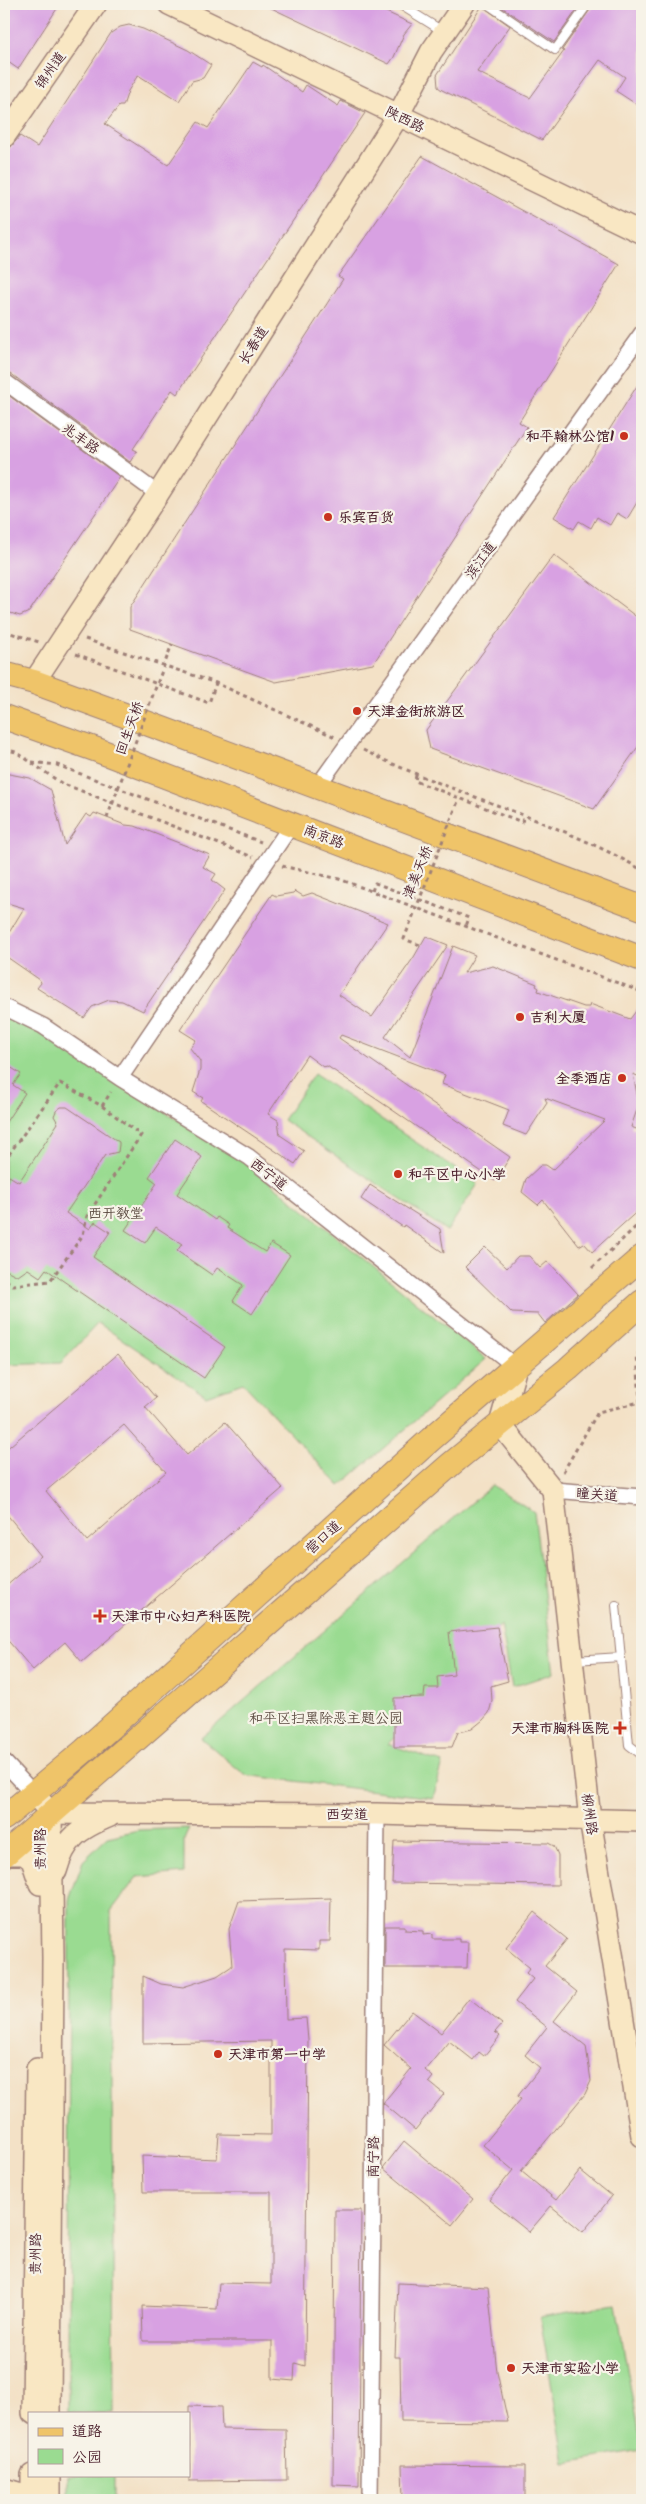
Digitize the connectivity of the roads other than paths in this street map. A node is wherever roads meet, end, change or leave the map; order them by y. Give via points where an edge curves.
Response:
1 (96, 4) edge
2 (399, 4) edge
3 (464, 4) edge
4 (487, 4) edge
5 (588, 4) edge
6 (183, 7) edge
7 (445, 32) junction
8 (398, 116) junction
9 (4, 137) edge
10 (642, 233) edge
11 (642, 333) edge
12 (4, 381) edge
13 (158, 494) junction
14 (4, 674) edge
15 (34, 682) junction
16 (4, 717) edge
17 (317, 787) junction
18 (292, 824) junction
19 (642, 908) edge
20 (642, 959) edge
21 (4, 1007) edge
22 (120, 1078) junction
23 (642, 1256) edge
24 (642, 1302) edge
25 (516, 1367) junction
26 (500, 1424) junction
27 (553, 1490) junction
28 (642, 1497) edge
29 (616, 1605) dead end
30 (621, 1657) junction
31 (572, 1660) junction
32 (642, 1755) edge
33 (4, 1762) edge
34 (33, 1792) junction
35 (118, 1813) junction
36 (377, 1814) junction
37 (4, 1818) edge
38 (46, 1818) junction
39 (590, 1819) junction
40 (642, 1821) edge
41 (5, 1854) edge
42 (46, 1884) junction
43 (642, 2136) edge
44 (33, 2412) edge
45 (50, 2412) edge
46 (32, 2476) edge
47 (50, 2476) edge
48 (4, 2489) edge
49 (40, 2499) edge
50 (370, 2500) edge

1 - 9 street, 锦州道
2 - 7 lane
3 - 7 street, 长春道
4 - 5 lane via 554,50
6 - 8 street, 陕西路
7 - 8 street, 长春道
8 - 10 street, 陕西路
8 - 13 street, 长春道
11 - 17 street, 滨江道
12 - 13 street, 兆丰路
13 - 15 street, 长春道
14 - 15 main road
15 - 17 main road
16 - 18 main road, 南京路
17 - 19 main road
18 - 20 main road, 南京路
18 - 22 street
21 - 22 street, 西宁道 via 43,1026
22 - 25 street, 西宁道 via 249,1157
23 - 25 main road, 营口道
24 - 26 main road, 营口道 via 568,1369
25 - 26 street
25 - 34 main road, 营口道 via 430,1440 84,1751
26 - 27 street
26 - 38 main road, 营口道
27 - 28 street, 瞳关道
27 - 31 street, 柳州路
29 - 30 lane
30 - 31 lane
30 - 32 lane via 629,1745
31 - 39 street, 柳州路
33 - 34 street
34 - 37 main road, 营口道
34 - 38 street, 贵州路
35 - 36 street, 西安道
35 - 38 street, 西安道
35 - 42 street via 75,1834
36 - 39 street, 西安道
36 - 50 street, 南宁路
38 - 41 main road, 营口道
38 - 42 street, 贵州路
39 - 40 street, 西安道
39 - 43 street, 柳州路
41 - 42 street via 24,1854 32,1860
42 - 44 street, 贵州路
42 - 45 street, 贵州路
46 - 49 street
47 - 49 street
48 - 49 street

